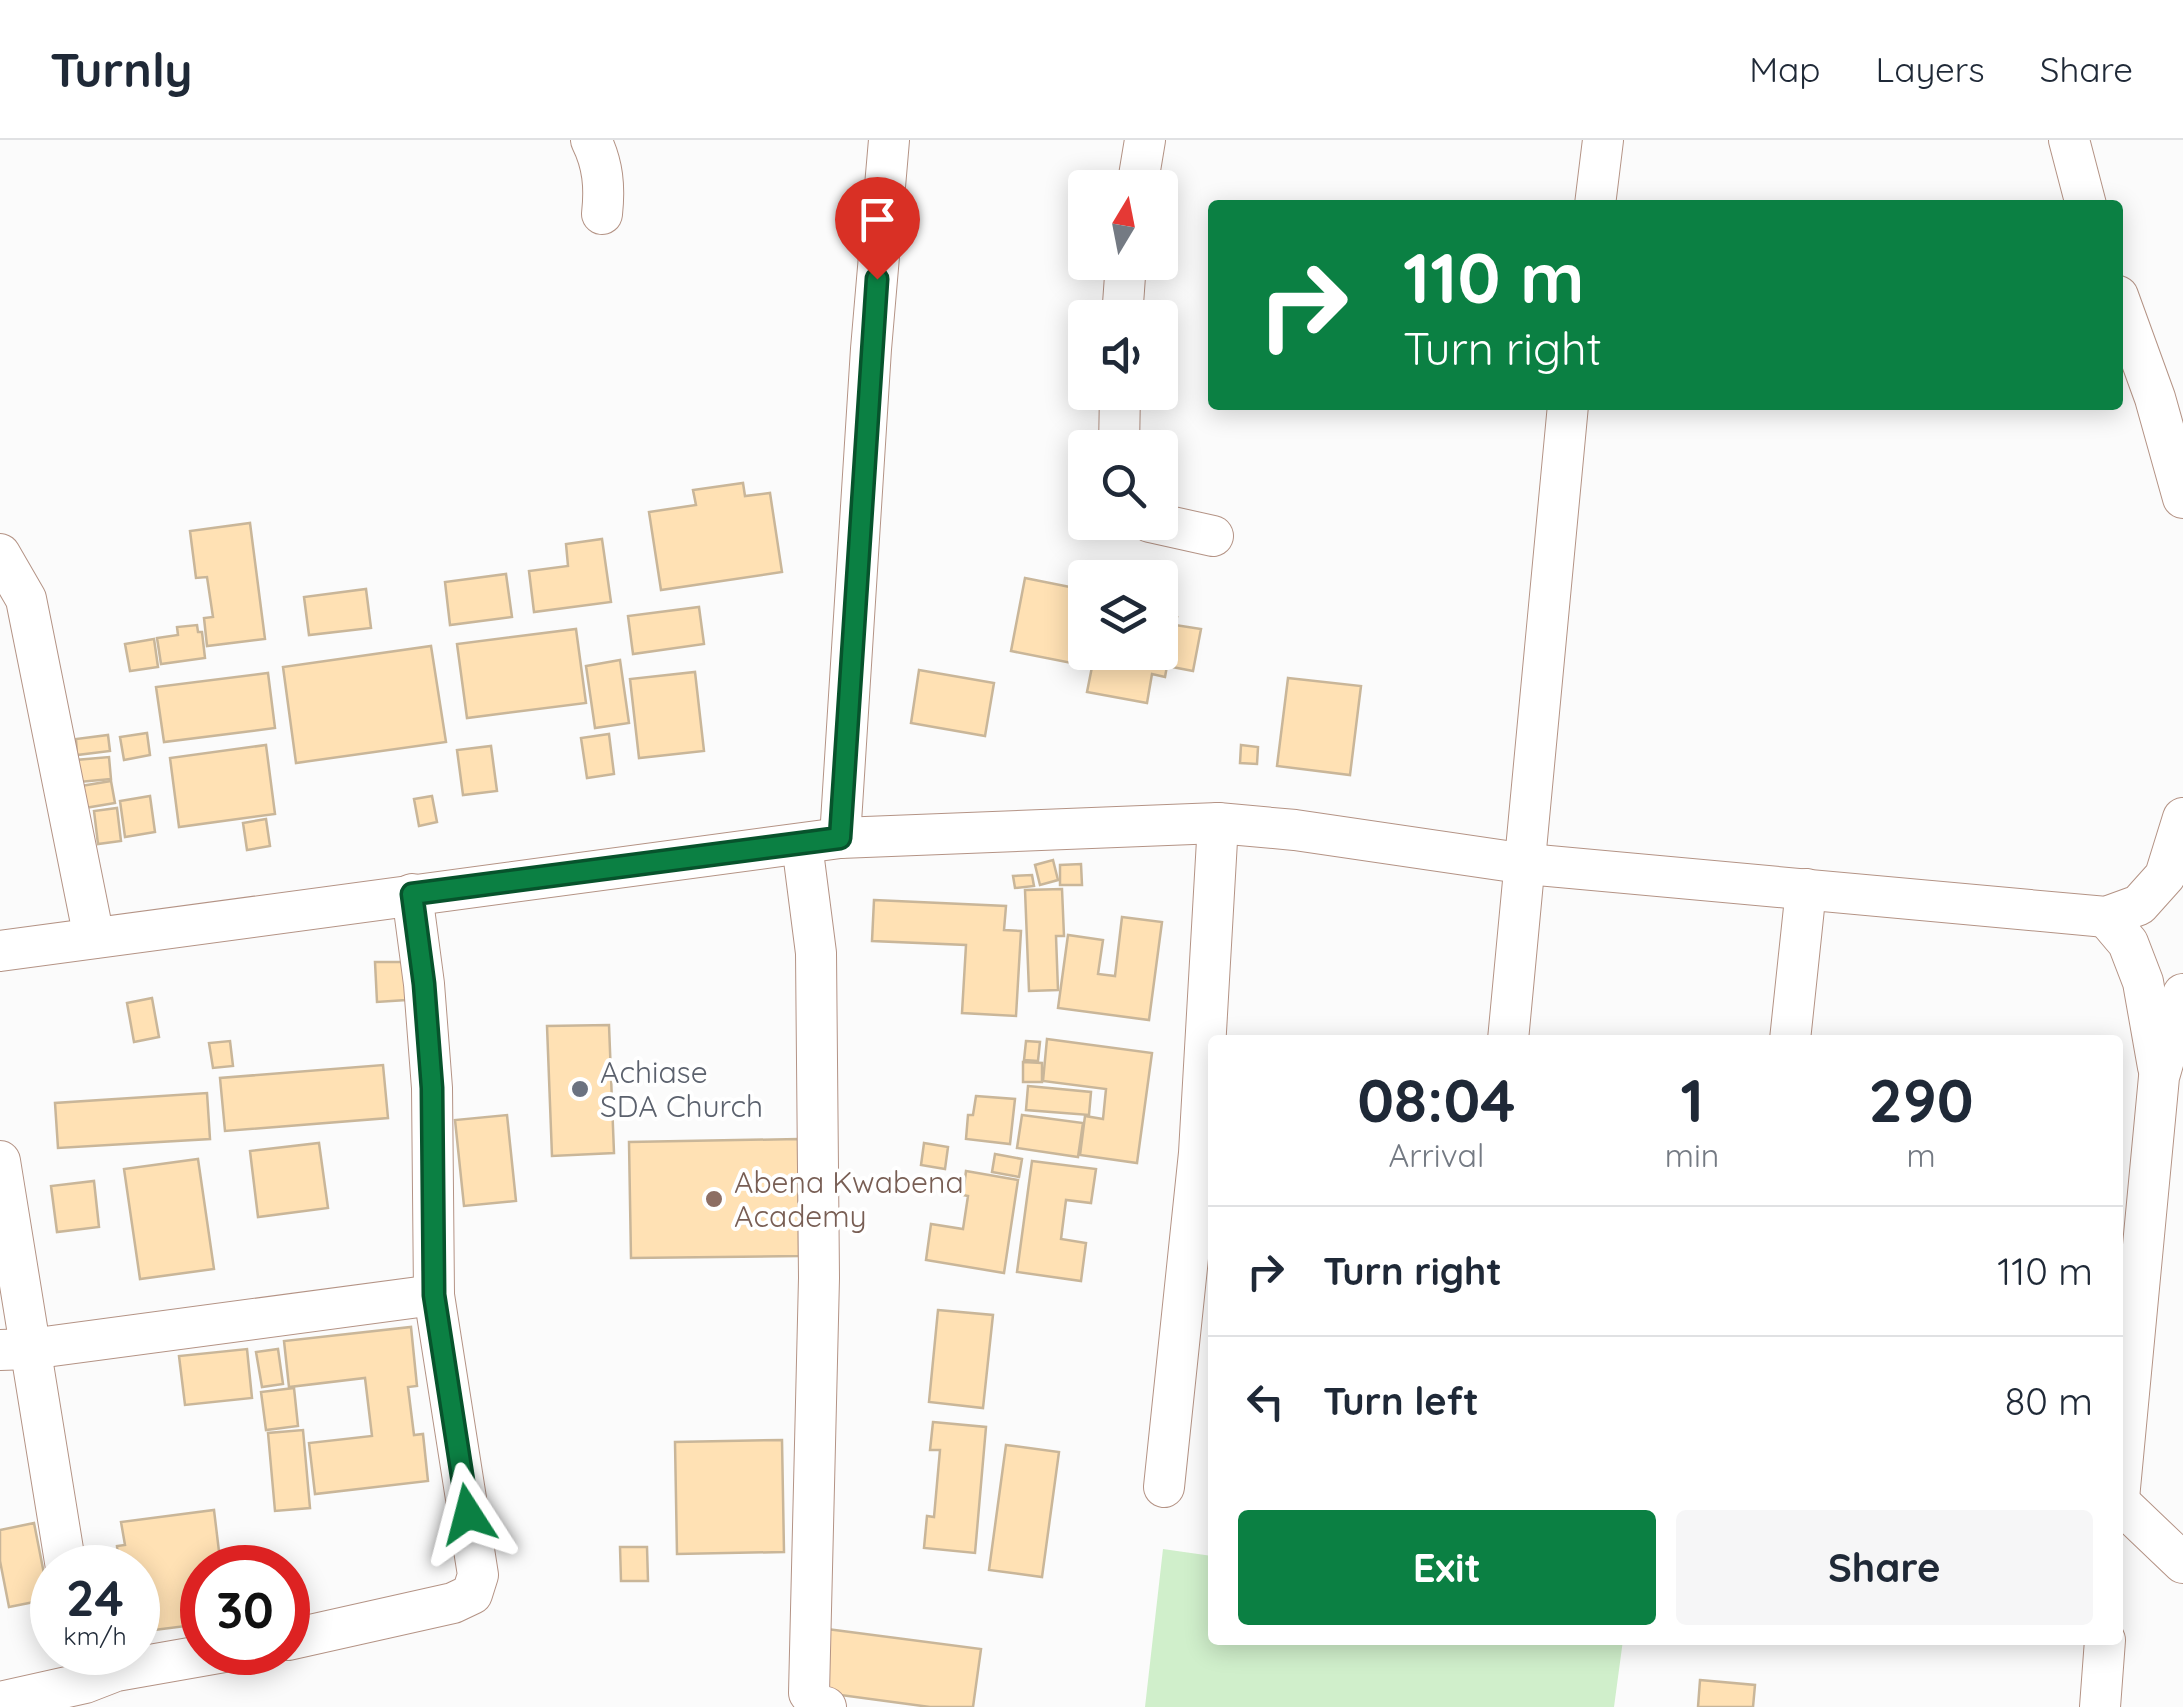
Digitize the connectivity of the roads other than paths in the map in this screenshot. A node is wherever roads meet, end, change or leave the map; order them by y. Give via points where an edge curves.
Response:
1 (592, 140) edge
2 (889, 140) edge
3 (1145, 140) edge
4 (1603, 140) edge
5 (2068, 140) edge
6 (1140, 170) edge
7 (1596, 200) edge
8 (2085, 200) edge
9 (602, 214) dead end
10 (2123, 310) edge
11 (1568, 410) edge
12 (2183, 498) edge
13 (1178, 528) edge
14 (1212, 536) dead end
15 (0, 554) edge
16 (2183, 818) edge
17 (1218, 823) junction
18 (821, 841) junction
19 (1527, 864) junction
20 (1806, 889) junction
21 (412, 894) junction
22 (2106, 917) junction
23 (94, 938) junction
24 (0, 951) edge
25 (2183, 994) edge
26 (1509, 1035) edge
27 (1791, 1035) edge
28 (2159, 1076) junction
29 (0, 1162) edge
30 (434, 1295) junction
31 (15, 1350) edge
32 (2123, 1448) edge
33 (1164, 1487) dead end
34 (2123, 1505) edge
35 (61, 1545) edge
36 (2183, 1562) edge
37 (310, 1635) edge
38 (2105, 1645) edge
39 (180, 1660) edge
40 (85, 1681) edge
41 (0, 1702) edge
42 (826, 1707) edge
43 (2100, 1707) edge

1 - 9 street via 605,190
2 - 18 street
3 - 6 street
4 - 7 street
5 - 8 street
10 - 12 street
11 - 19 street
13 - 14 street
15 - 23 street via 26,599
16 - 22 street via 2165,876 2138,905
17 - 18 street
17 - 19 street
17 - 33 street via 1199,1154
18 - 21 street
18 - 42 street via 809,1693
19 - 20 street
19 - 26 street
20 - 22 street
20 - 27 street
21 - 23 street
21 - 30 street via 432,1088
22 - 28 street via 2128,944 2143,982
23 - 24 street
25 - 28 street
28 - 32 street
29 - 31 street
30 - 31 street
30 - 37 street via 478,1575 472,1594
31 - 35 street
34 - 36 street
38 - 43 street
39 - 40 street
40 - 41 street

